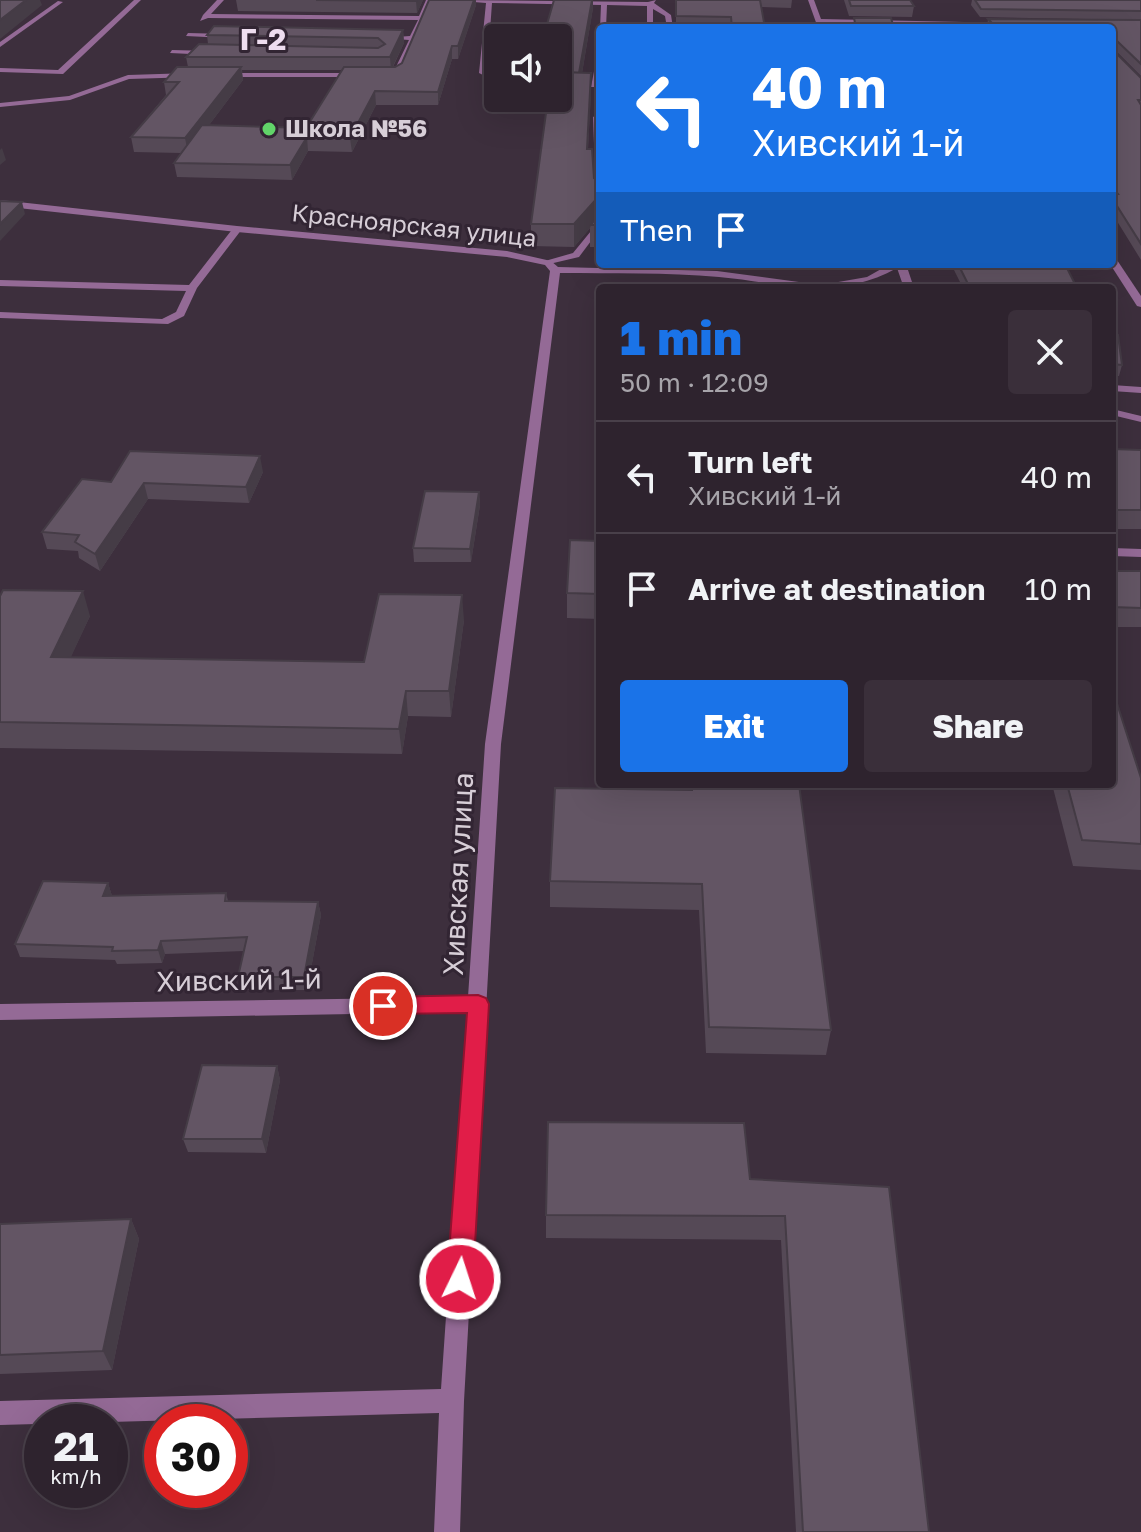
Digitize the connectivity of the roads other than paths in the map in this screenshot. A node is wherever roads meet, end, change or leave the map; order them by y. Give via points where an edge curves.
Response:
1 (138, 0) edge
2 (221, 0) edge
3 (429, 0) edge
4 (452, 0) edge
5 (811, 0) edge
6 (61, 1) edge
7 (489, 1) edge
8 (45, 2) edge
9 (652, 2) edge
10 (604, 3) junction
11 (205, 16) junction
12 (422, 18) junction
13 (1013, 23) edge
14 (603, 24) edge
15 (650, 24) edge
16 (669, 24) edge
17 (820, 24) edge
18 (985, 24) edge
19 (188, 35) junction
20 (233, 36) edge
21 (383, 38) edge
22 (413, 38) junction
23 (0, 45) edge
24 (172, 52) junction
25 (220, 53) edge
26 (164, 59) dead end
27 (156, 67) dead end
28 (0, 70) edge
29 (483, 73) dead end
30 (148, 75) junction
31 (194, 75) edge
32 (210, 75) edge
33 (365, 75) edge
34 (381, 75) edge
35 (0, 105) edge
36 (0, 203) edge
37 (596, 228) edge
38 (237, 229) junction
39 (1116, 265) edge
40 (552, 266) junction
41 (891, 268) edge
42 (0, 283) edge
43 (791, 284) edge
44 (843, 284) edge
45 (192, 288) junction
46 (1141, 304) edge
47 (0, 315) edge
48 (1116, 388) edge
49 (1141, 390) edge
50 (1116, 413) edge
51 (1141, 419) edge
52 (1116, 552) edge
53 (1141, 553) edge
54 (478, 1004) junction
55 (0, 1012) edge
56 (452, 1401) junction
57 (0, 1413) edge
58 (447, 1532) edge

1 - 28 street via 60,72
2 - 11 street
3 - 12 street
4 - 7 street
5 - 17 street
6 - 8 street
6 - 23 street
7 - 10 street
7 - 29 street
9 - 10 street
9 - 15 street
9 - 16 street via 668,15
10 - 14 street
11 - 12 street
11 - 19 street
12 - 22 street
13 - 18 street
19 - 20 street
19 - 24 street
21 - 22 street
22 - 34 street via 396,75
24 - 25 street
24 - 26 street
27 - 30 street
30 - 31 street
30 - 35 street via 70,98
32 - 33 street
36 - 38 street, Красноярская улица
37 - 40 street via 576,255
38 - 40 street, Красноярская улица via 507,254
38 - 45 street
39 - 46 street
40 - 43 street, Красноярская улица via 717,274
40 - 54 street, Хивская улица via 493,744
41 - 44 street, Красноярская улица
42 - 45 street
45 - 47 street via 180,314 164,322
48 - 49 street
50 - 51 street
52 - 53 street
54 - 55 street, Хивский 1-й
54 - 56 street, Хивская улица
56 - 57 street
56 - 58 street, Хивская улица

